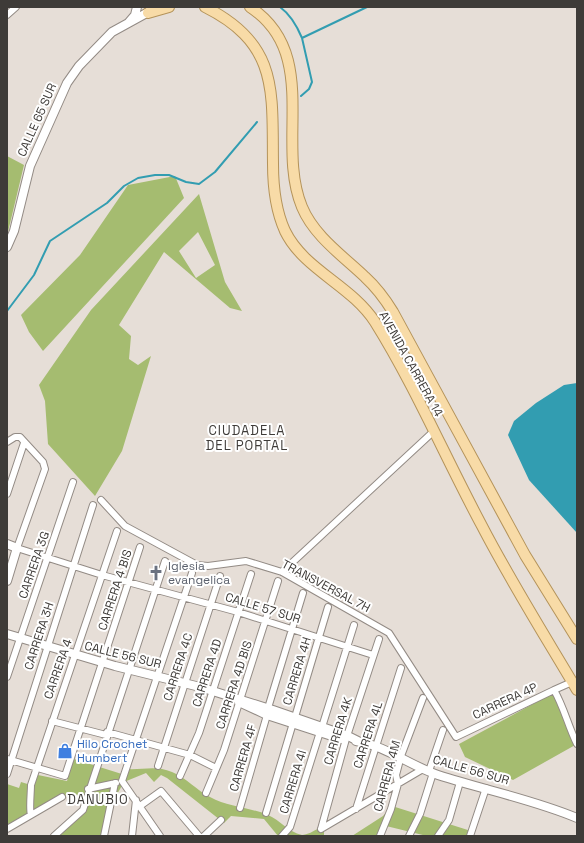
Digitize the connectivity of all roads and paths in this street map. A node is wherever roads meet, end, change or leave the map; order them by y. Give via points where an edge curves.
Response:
1 (16, 7) edge
2 (138, 7) edge
3 (169, 7) edge
4 (194, 7) edge
5 (250, 7) edge
6 (207, 8) edge
7 (152, 10) edge
8 (7, 15) edge
9 (125, 25) junction
10 (7, 247) edge
11 (434, 432) junction
12 (7, 442) edge
13 (24, 443) junction
14 (9, 482) edge
15 (73, 482) dead end
16 (7, 494) edge
17 (101, 500) dead end
18 (93, 505) dead end
19 (117, 531) dead end
20 (7, 544) edge
21 (140, 547) dead end
22 (18, 548) junction
23 (48, 558) junction
24 (165, 561) dead end
25 (73, 566) junction
26 (282, 572) junction
27 (192, 573) dead end
28 (251, 574) dead end
29 (102, 575) junction
30 (220, 576) dead end
31 (7, 581) edge
32 (278, 581) dead end
33 (128, 582) junction
34 (156, 590) junction
35 (303, 594) dead end
36 (183, 598) junction
37 (210, 605) junction
38 (328, 607) dead end
39 (238, 612) junction
40 (265, 620) junction
41 (354, 625) dead end
42 (292, 629) junction
43 (7, 634) edge
44 (20, 638) junction
45 (318, 638) junction
46 (379, 639) dead end
47 (577, 639) edge
48 (48, 647) junction
49 (347, 648) junction
50 (75, 655) junction
51 (373, 656) junction
52 (103, 663) junction
53 (401, 668) dead end
54 (130, 670) junction
55 (156, 676) junction
56 (7, 677) edge
57 (185, 683) junction
58 (575, 686) edge
59 (554, 690) junction
60 (213, 691) junction
61 (423, 698) dead end
62 (238, 700) junction
63 (268, 711) junction
64 (294, 720) junction
65 (52, 721) junction
66 (81, 728) junction
67 (321, 730) junction
68 (443, 730) dead end
69 (107, 734) junction
70 (347, 737) junction
71 (456, 737) joint
72 (134, 740) junction
73 (577, 744) edge
74 (376, 747) junction
75 (163, 748) junction
76 (190, 756) junction
77 (401, 756) junction
78 (9, 760) edge
79 (158, 766) dead end
80 (37, 768) junction
81 (216, 768) junction
82 (429, 771) junction
83 (7, 774) edge
84 (180, 776) dead end
85 (122, 781) junction
86 (460, 782) junction
87 (115, 783) junction
88 (398, 784) junction
89 (486, 788) junction
90 (88, 789) junction
91 (206, 793) dead end
92 (62, 797) dead end
93 (138, 803) junction
94 (240, 808) dead end
95 (356, 809) junction
96 (266, 813) dead end
97 (31, 815) junction
98 (577, 818) edge
99 (221, 820) dead end
100 (7, 829) edge
101 (54, 836) edge
102 (104, 836) edge
103 (132, 836) edge
104 (160, 836) edge
105 (199, 836) edge
106 (204, 836) edge
107 (282, 836) edge
108 (380, 836) edge
109 (409, 836) edge
110 (438, 836) edge
111 (470, 836) edge

1 - 8 street
2 - 9 street, CALLE 65 SUR via 135,15
3 - 7 main road
4 - 6 main road
5 - 47 main road, AVENIDA CARRERA 14 via 274,30 288,59 292,82 295,181 302,208 319,234 374,286 393,312 521,549
6 - 11 main road, AVENIDA CARRERA 14 via 247,35 265,65 271,93 274,194 285,231 302,254 351,295 367,312
7 - 9 street, CALLE 65 SUR
9 - 10 street, CALLE 65 SUR via 112,32 90,55 63,90 30,166 14,231
11 - 26 street
11 - 58 main road, AVENIDA CARRERA 14 via 501,562
12 - 13 street via 18,436
13 - 14 street
13 - 22 street via 45,469
14 - 16 street
15 - 23 street, CARRERA 3G
17 - 26 street, TRANSVERSAL 7H via 125,526 197,565 246,561
18 - 25 street, CARRERA 3H
19 - 29 street, CARRERA 4
20 - 22 street, CALLE 57 SUR
21 - 33 street, CARRERA 4 BIS
22 - 23 street, CALLE 57 SUR
22 - 31 street
23 - 25 street, CALLE 57 SUR
23 - 44 street, CARRERA 3G
24 - 34 street
25 - 29 street, CALLE 57 SUR
25 - 48 street, CARRERA 3H
26 - 71 street, TRANSVERSAL 7H via 389,633
27 - 36 street
28 - 39 street, CARRERA 4D
29 - 33 street, CALLE 57 SUR
29 - 50 street, CARRERA 4
30 - 37 street, CARRERA 4C
32 - 40 street, CARRERA 4D BIS
33 - 34 street, CALLE 57 SUR
33 - 52 street, CARRERA 4 BIS
34 - 36 street, CALLE 57 SUR
34 - 54 street
35 - 42 street, CARRERA 4F
36 - 37 street, CALLE 57 SUR
36 - 55 street
37 - 39 street, CALLE 57 SUR
37 - 57 street, CARRERA 4C
38 - 45 street, CARRERA 4H
39 - 40 street, CALLE 57 SUR
39 - 60 street, CARRERA 4D
40 - 42 street, CALLE 57 SUR
40 - 62 street, CARRERA 4D BIS
41 - 49 street, CARRERA 4I
42 - 45 street, CALLE 57 SUR
42 - 63 street, CARRERA 4F
43 - 44 street, CALLE 56 SUR
44 - 48 street, CALLE 56 SUR
44 - 56 street, CARRERA 3G
45 - 49 street, CALLE 57 SUR
45 - 64 street, CARRERA 4H
46 - 51 street, CARRERA 4K
48 - 50 street, CALLE 56 SUR
48 - 78 street, CARRERA 3H
49 - 51 street, CALLE 57 SUR
49 - 67 street, CARRERA 4I
50 - 52 street, CALLE 56 SUR
50 - 65 street, CARRERA 4
51 - 70 street, CARRERA 4K
52 - 54 street, CALLE 56 SUR
52 - 66 street, CARRERA 4 BIS
53 - 74 street, CARRERA 4L
54 - 55 street, CALLE 56 SUR
54 - 69 street
55 - 57 street, CALLE 56 SUR
55 - 72 street
57 - 60 street, CALLE 56 SUR
57 - 75 street, CARRERA 4C
58 - 59 street
59 - 71 street, CARRERA 4P
59 - 73 street, CARRERA 4P
60 - 62 street, CALLE 56 SUR
60 - 76 street, CARRERA 4D
61 - 77 street, CARRERA 4M
62 - 63 street, CALLE 56 SUR
62 - 81 street, CARRERA 4D BIS via 224,750
63 - 64 street, CALLE 56 SUR
63 - 94 street, CARRERA 4F
64 - 67 street, CALLE 56 SUR
64 - 96 street, CARRERA 4H
65 - 66 street
65 - 80 street, CARRERA 4
66 - 69 street
66 - 80 street, CARRERA 4 BIS via 65,776
67 - 70 street, CALLE 56 SUR
67 - 107 street, CARRERA 4I via 290,827
68 - 82 street
69 - 72 street
69 - 90 street
70 - 74 street, CALLE 56 SUR
70 - 95 street, CARRERA 4K via 321,830
72 - 75 street
72 - 85 street
74 - 77 street, CALLE 56 SUR
74 - 95 street, CARRERA 4L
75 - 76 street
75 - 79 street, CARRERA 4C
76 - 81 street
76 - 84 street, CARRERA 4D
77 - 82 street, CALLE 56 SUR
77 - 88 street, CARRERA 4M via 396,775
78 - 80 street
78 - 83 street, CARRERA 3H
80 - 97 street, CARRERA 4 via 31,785
81 - 91 street, CARRERA 4D BIS
82 - 86 street, CALLE 56 SUR
82 - 88 street
82 - 109 street via 420,814
85 - 87 street
85 - 93 street
86 - 89 street, CALLE 56 SUR
86 - 110 street via 449,820
87 - 90 street
87 - 102 street
88 - 95 street
88 - 108 street, CARRERA 4M
89 - 98 street, CALLE 56 SUR via 549,806
89 - 111 street
90 - 101 street via 83,810
92 - 97 street
93 - 103 street
93 - 104 street
93 - 105 street via 161,791
97 - 100 street
99 - 106 street

